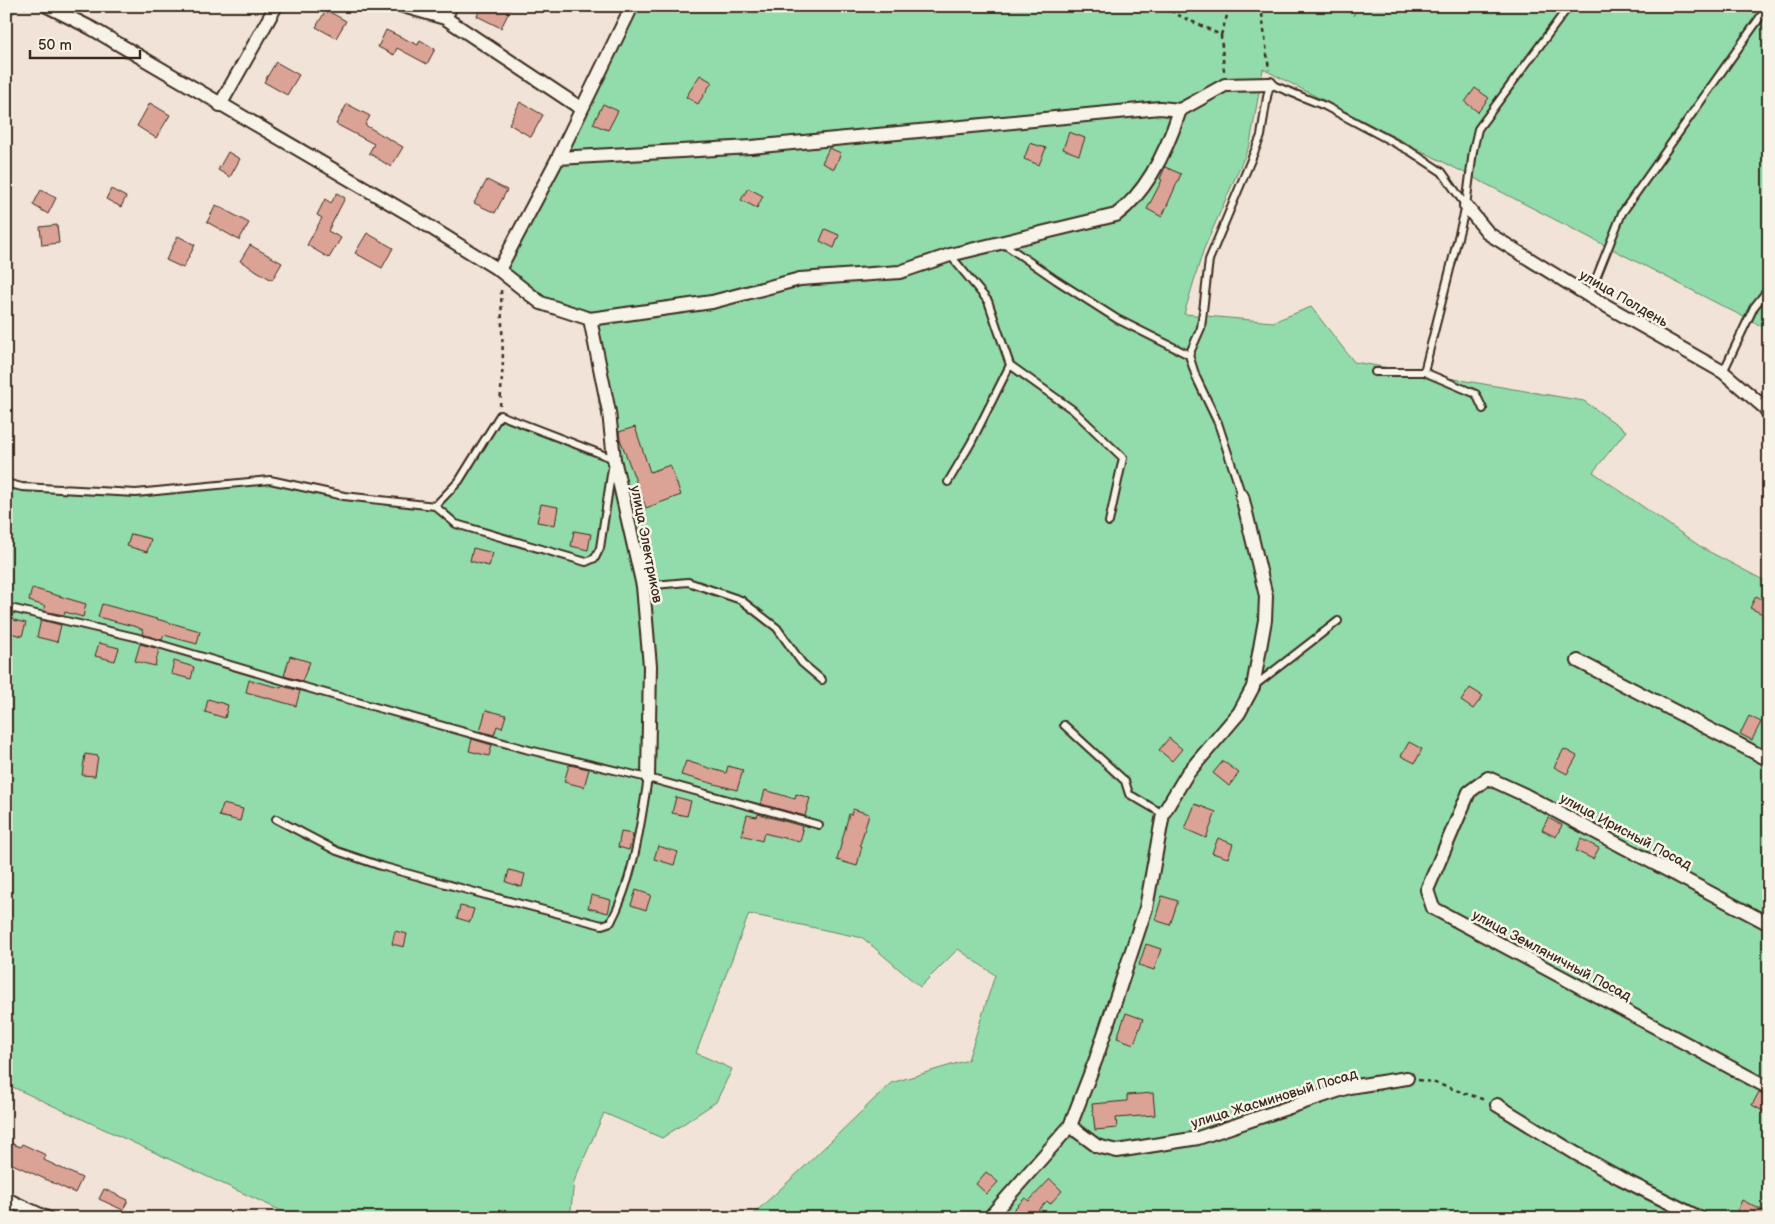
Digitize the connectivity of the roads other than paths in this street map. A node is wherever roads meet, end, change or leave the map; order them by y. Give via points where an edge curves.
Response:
1 (47, 6) edge
2 (276, 6) edge
3 (403, 6) edge
4 (451, 6) edge
5 (632, 6) edge
6 (1569, 6) edge
7 (1768, 6) edge
8 (445, 18) junction
9 (1270, 84) junction
10 (220, 105) junction
11 (582, 109) junction
12 (1180, 110) junction
13 (558, 158) junction
14 (1466, 206) junction
15 (1003, 243) junction
16 (950, 256) junction
17 (499, 270) junction
18 (1769, 288) edge
19 (1589, 296) junction
20 (590, 319) junction
21 (1189, 355) junction
22 (1010, 365) junction
23 (1375, 372) dead end
24 (1424, 372) junction
25 (1723, 372) junction
26 (1768, 408) edge
27 (1483, 409) dead end
28 (614, 459) junction
29 (948, 482) dead end
30 (6, 483) edge
31 (1242, 496) joint
32 (435, 506) junction
33 (1109, 522) dead end
34 (642, 586) junction
35 (6, 607) edge
36 (1338, 621) dead end
37 (1578, 661) dead end
38 (822, 680) dead end
39 (1252, 687) junction
40 (1064, 726) dead end
41 (1769, 760) edge
42 (648, 778) junction
43 (1470, 792) joint
44 (1163, 814) junction
45 (276, 819) dead end
46 (819, 825) dead end
47 (1769, 924) edge
48 (1407, 1078) road end
49 (1769, 1088) edge
50 (1497, 1105) road end
51 (1070, 1126) junction
52 (6, 1199) edge
53 (48, 1218) edge
54 (989, 1218) edge
55 (1700, 1218) edge

1 - 10 street via 91,28
2 - 10 street
3 - 8 street
4 - 8 street
5 - 11 street
6 - 14 lane via 1478,130 1472,151
7 - 19 lane via 1622,213
8 - 11 street
9 - 12 street via 1225,85
9 - 14 lane via 1326,106 1410,150 1442,172
9 - 21 lane via 1261,136 1209,260 1201,328
10 - 17 street
11 - 13 street
12 - 13 street via 1160,108 751,147
12 - 15 street via 1171,137 1140,192 1128,206 1116,215
13 - 17 street
14 - 19 street, улица Полдень via 1489,234
14 - 24 lane
15 - 16 street
15 - 21 lane via 1117,318
16 - 20 street via 900,272 800,279 712,302
16 - 22 lane via 988,301
17 - 20 street via 541,303
18 - 25 lane via 1754,307
19 - 25 street, улица Полдень
20 - 28 street, улица Электриков via 609,412
21 - 31 lane via 1218,423
22 - 29 lane
22 - 33 lane via 1073,410 1123,458
23 - 24 lane
24 - 27 lane via 1476,394
25 - 26 street, улица Полдень
28 - 32 lane via 500,415 459,481
28 - 32 lane via 600,548 595,558 586,562 456,524
28 - 34 street, улица Электриков
30 - 32 lane via 22,487 136,493 270,480 344,496
31 - 39 street via 1266,596 1265,620
34 - 38 lane via 688,582 741,600 776,628 802,663
34 - 42 street, улица Электриков via 650,666
35 - 42 lane via 135,637 500,742
36 - 39 lane
37 - 41 street
39 - 44 street via 1239,713 1187,774
40 - 44 lane via 1125,781 1129,794
42 - 45 lane via 636,849 620,904 610,922 602,925 381,866 337,851
42 - 46 lane
43 - 47 street, улица Ирисный Посад via 1488,778
43 - 49 street, улица Земляничный Посад via 1427,890 1433,908
44 - 51 street via 1146,908
48 - 51 street, улица Жасминовый Посад via 1349,1087 1198,1138 1117,1152 1097,1146
50 - 55 street via 1575,1153
51 - 54 street
52 - 53 street

